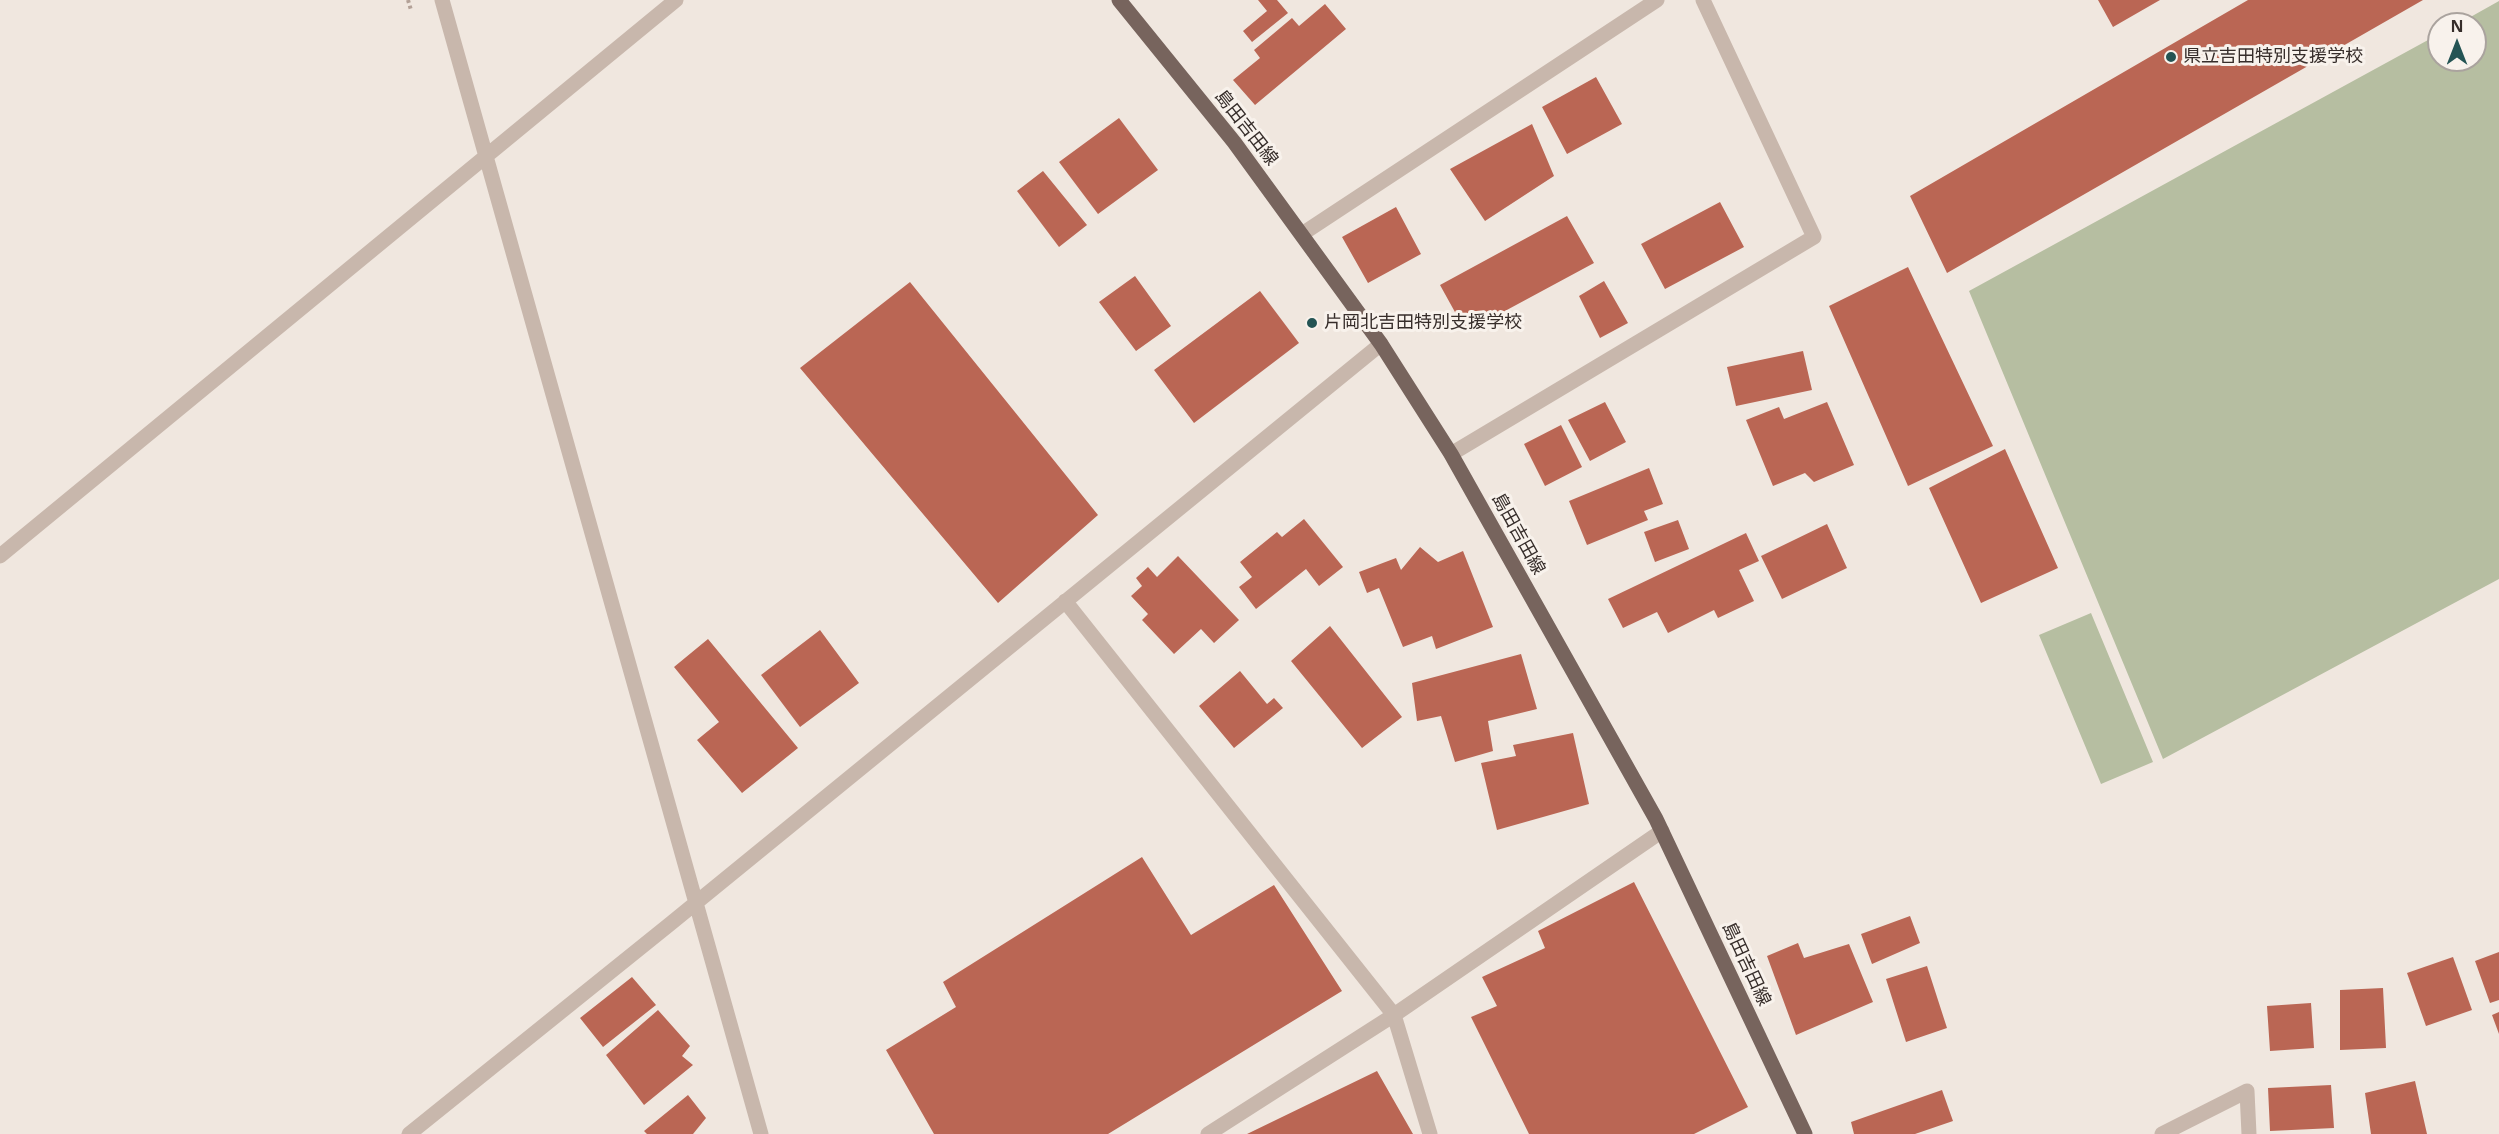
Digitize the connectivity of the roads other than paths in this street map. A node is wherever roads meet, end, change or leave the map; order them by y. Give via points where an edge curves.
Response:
1 (442, 0) edge
2 (676, 0) edge
3 (1119, 0) edge
4 (1657, 0) edge
5 (1703, 0) edge
6 (486, 156) junction
7 (1302, 234) junction
8 (1381, 344) junction
9 (1451, 454) junction
10 (0, 556) edge
11 (1065, 602) junction
12 (1662, 831) junction
13 (696, 903) junction
14 (1394, 1015) junction
15 (409, 1134) edge
16 (761, 1134) edge
17 (1208, 1134) edge
18 (1430, 1134) edge
19 (1805, 1134) edge
20 (2162, 1134) edge
21 (2249, 1134) edge

1 - 6 street
2 - 6 street
3 - 7 main road, 島田吉田線 via 1234,142
4 - 7 street
5 - 9 street via 1814,237
6 - 10 street
6 - 13 street
7 - 8 main road, 島田吉田線
8 - 9 main road, 島田吉田線
8 - 11 street
9 - 12 main road, 島田吉田線
11 - 13 street
11 - 14 street
12 - 14 street
12 - 19 main road, 島田吉田線
13 - 15 street
13 - 16 street
14 - 17 street
14 - 18 street
20 - 21 street via 2247,1091

